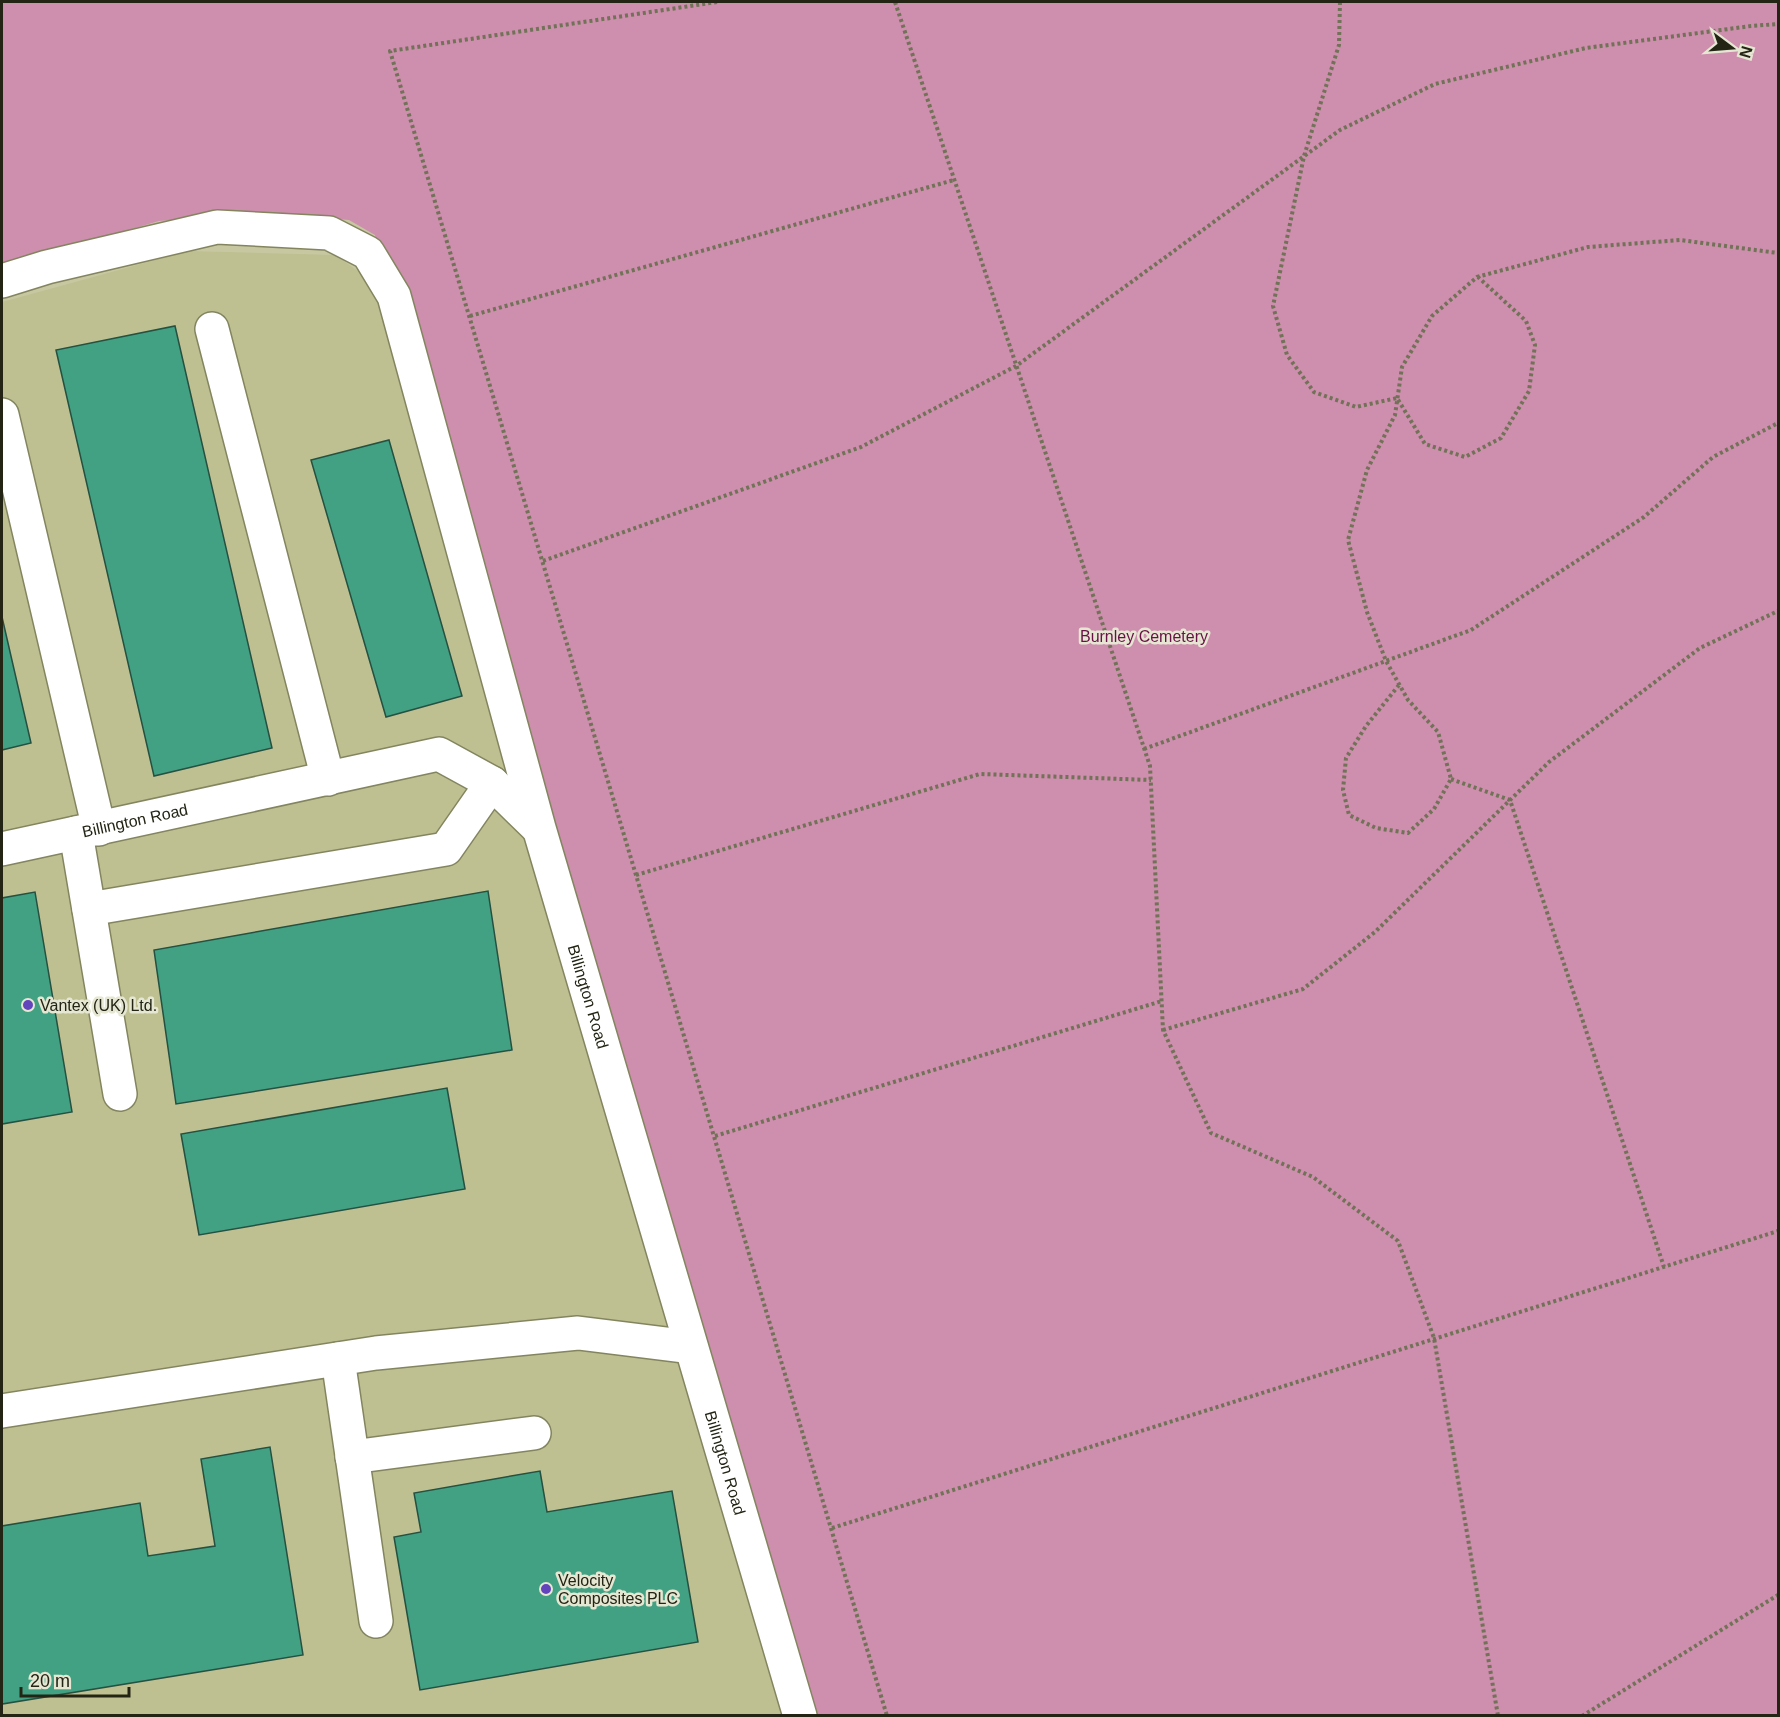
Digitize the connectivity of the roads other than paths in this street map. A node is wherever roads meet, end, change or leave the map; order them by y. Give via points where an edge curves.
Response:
1 (2, 281) edge
2 (212, 329) dead end
3 (2, 415) edge
4 (328, 779) junction
5 (492, 783) junction
6 (538, 828) junction
7 (88, 831) junction
8 (2, 849) edge
9 (89, 909) junction
10 (120, 1094) dead end
11 (692, 1347) junction
12 (338, 1359) junction
13 (2, 1411) edge
14 (534, 1433) dead end
15 (352, 1457) junction
16 (376, 1622) dead end
17 (800, 1716) edge

1 - 6 street via 217,227 329,233 368,252 394,296
2 - 4 street
3 - 7 street
4 - 5 street, Billington Road via 439,754
4 - 7 street, Billington Road
5 - 6 street, Billington Road
5 - 9 street via 446,849
6 - 11 street, Billington Road
7 - 8 street, Billington Road
7 - 9 street
9 - 10 street
11 - 12 street via 578,1333
11 - 17 street, Billington Road
12 - 13 street
12 - 15 street
14 - 15 street
15 - 16 street

